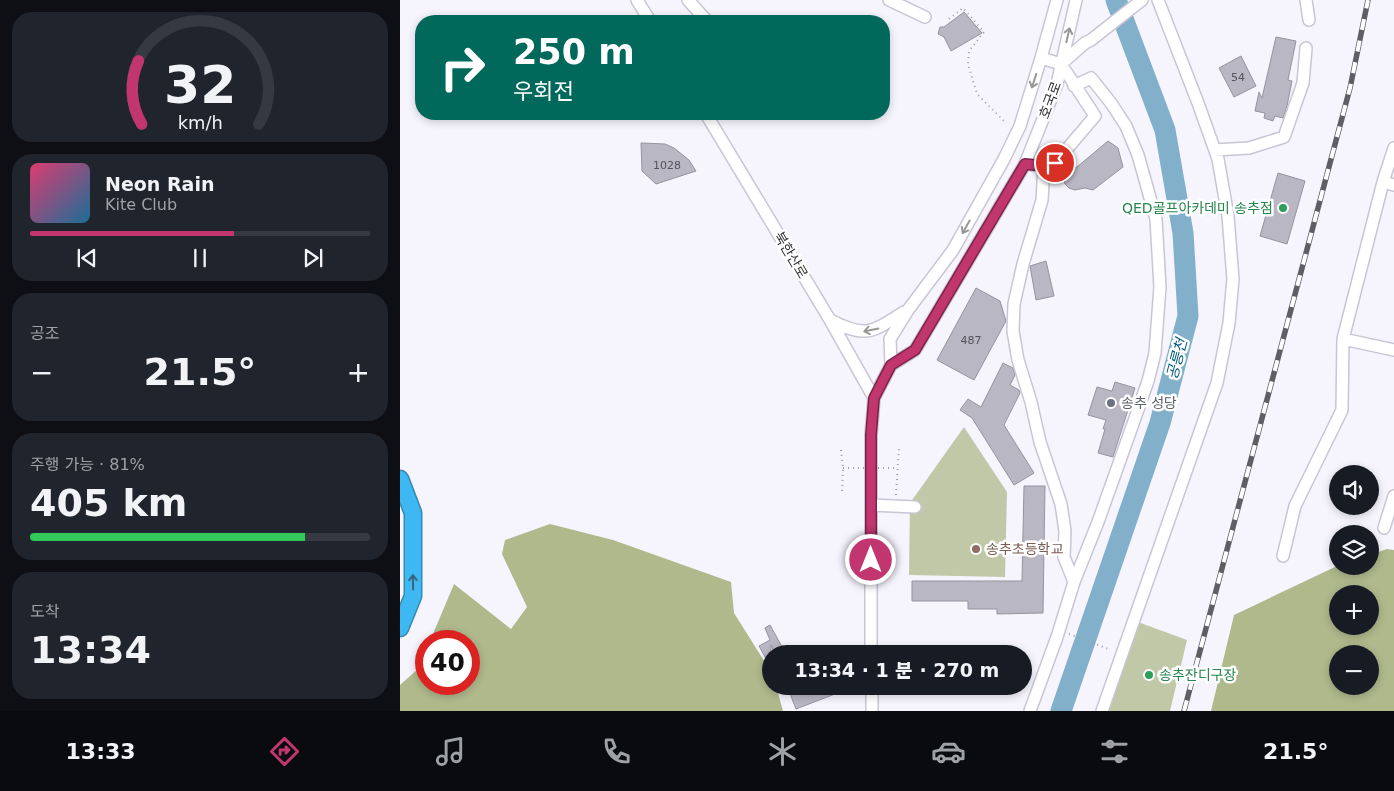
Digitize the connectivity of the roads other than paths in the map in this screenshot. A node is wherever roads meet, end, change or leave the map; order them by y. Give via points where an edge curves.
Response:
1 (637, 0) edge
2 (688, 0) edge
3 (889, 0) edge
4 (1057, 0) edge
5 (1076, 0) edge
6 (1142, 0) edge
7 (1158, 0) edge
8 (1306, 0) edge
9 (646, 15) edge
10 (702, 15) edge
11 (925, 17) dead end
12 (1309, 20) dead end
13 (1306, 48) dead end
14 (1041, 58) junction
15 (1061, 64) junction
16 (1074, 86) junction
17 (714, 120) edge
18 (1394, 148) edge
19 (1215, 150) junction
20 (1025, 164) junction
21 (1044, 166) junction
22 (1389, 183) edge
23 (908, 310) junction
24 (830, 320) junction
25 (1343, 339) junction
26 (1394, 350) edge
27 (891, 365) junction
28 (874, 398) junction
29 (400, 479) edge
30 (1394, 496) edge
31 (871, 504) junction
32 (915, 507) dead end
33 (1384, 528) dead end
34 (1283, 556) dead end
35 (1074, 582) junction
36 (400, 628) edge
37 (871, 645) edge
38 (872, 695) edge
39 (872, 711) edge
40 (1030, 711) edge
41 (1102, 711) edge

1 - 9 street
2 - 10 street
3 - 11 street
4 - 14 street, 호국로
15 -> 5 street, 호국로
6 - 15 street
7 - 19 street
8 - 12 street
13 - 19 street via 1303,83 1284,137 1249,148
14 - 15 street
14 -> 23 street, 호국로 via 1020,126 1004,159 953,250
15 - 16 street
15 - 20 street, 호국로 via 1057,84
16 - 21 street via 1095,116 1055,163
16 - 35 street via 1091,78 1111,103 1138,155 1156,219 1160,287 1155,352 1148,381
17 - 24 street, 북한산로
18 - 22 street
19 - 41 street via 1228,216 1232,279 1218,382
20 - 21 street
20 - 27 street, 호국로 via 915,350
21 - 35 street via 1042,200 1014,304 1013,331 1040,442 1061,504 1064,556
22 - 25 street
23 -> 24 street via 874,331 847,329
23 - 27 street, 호국로 via 890,339
24 - 28 street, 북한산로
25 - 26 street
25 - 34 street via 1342,410 1295,506
27 - 28 street, 호국로
28 - 31 street, 호국로
36 -> 29 highway via 414,596 413,513
30 - 33 street
31 - 32 street
31 - 37 street, 호국로
35 - 40 street
38 - 39 street

